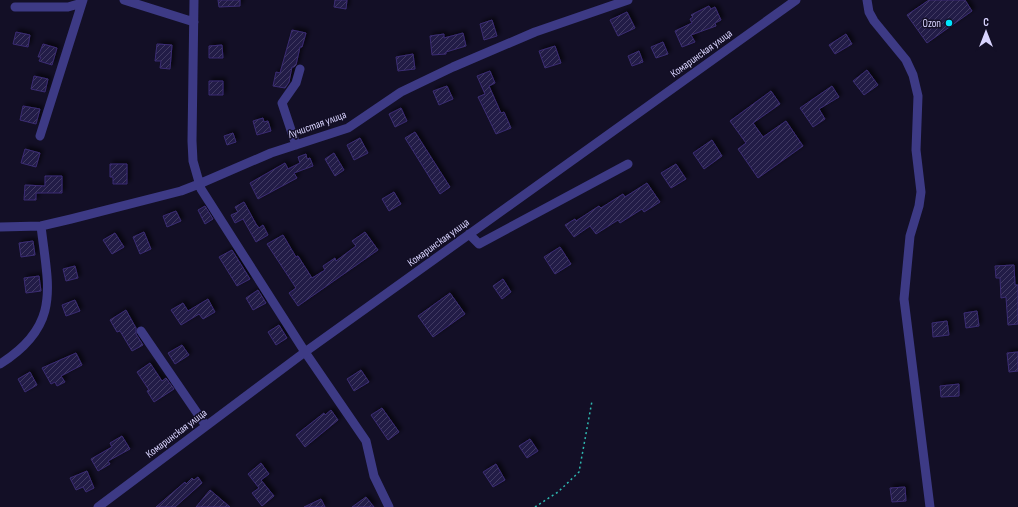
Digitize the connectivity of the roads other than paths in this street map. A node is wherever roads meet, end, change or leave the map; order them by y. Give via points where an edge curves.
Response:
1 (124, 0) edge
2 (194, 0) edge
3 (628, 0) edge
4 (796, 0) edge
5 (867, 0) edge
6 (82, 1) edge
7 (15, 7) dead end
8 (194, 22) junction
9 (300, 69) dead end
10 (40, 136) dead end
11 (296, 145) junction
12 (628, 164) dead end
13 (199, 184) junction
14 (41, 226) junction
15 (0, 227) edge
16 (469, 234) junction
17 (141, 331) dead end
18 (305, 352) junction
19 (0, 364) edge
20 (206, 426) junction
21 (98, 507) edge
22 (389, 507) edge
23 (930, 507) edge

1 - 8 street
2 - 8 street
3 - 11 street, Лучистая улица via 535,32 401,92 348,128
4 - 16 street, Комаринская улица
5 - 23 street via 874,21 906,60 918,96 916,150 921,192 910,236 904,298
6 - 7 street via 68,7
6 - 10 street
8 - 13 street via 192,141 193,161
9 - 11 street via 296,83 282,103
11 - 13 street, Лучистая улица
12 - 16 street via 479,244
13 - 14 street, Лучистая улица via 181,191
13 - 18 street
14 - 15 street, Лучистая улица
14 - 19 street via 49,293 43,319 36,333
16 - 18 street, Комаринская улица
17 - 20 street
18 - 20 street, Комаринская улица
18 - 22 street via 366,441 374,476
20 - 21 street, Комаринская улица

